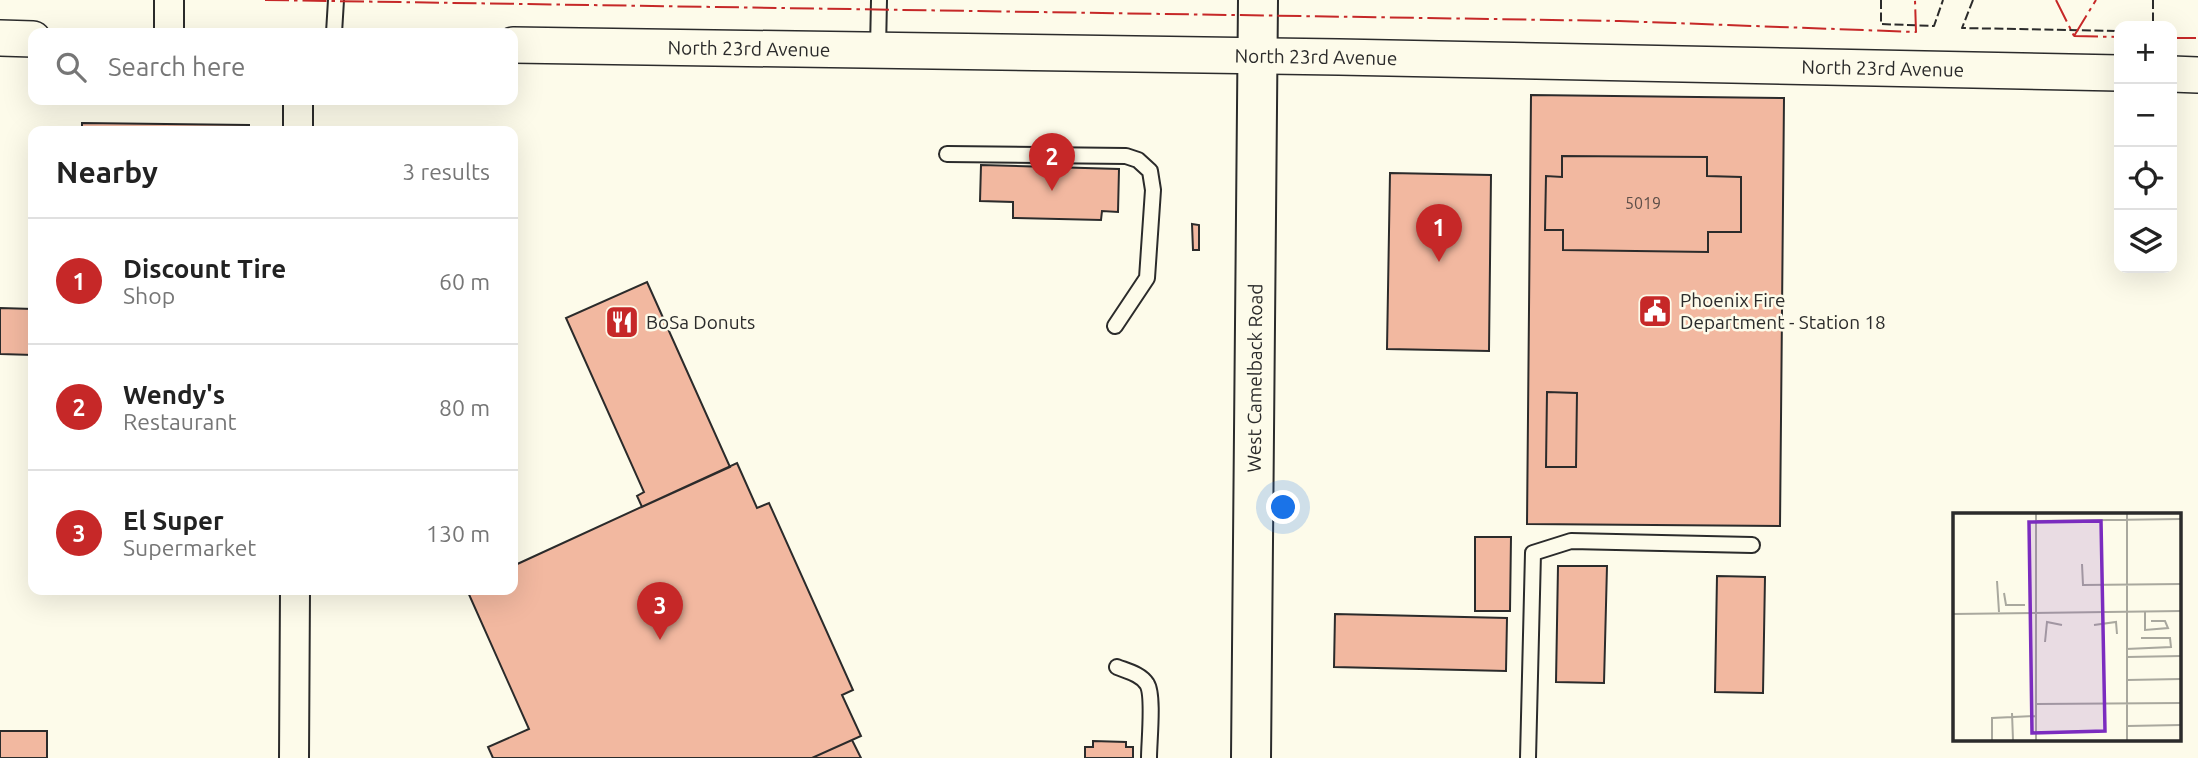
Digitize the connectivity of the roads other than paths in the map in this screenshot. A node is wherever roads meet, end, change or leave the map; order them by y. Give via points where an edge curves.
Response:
1 (169, 0) edge
2 (336, 0) edge
3 (878, 0) edge
4 (1258, 0) edge
5 (169, 28) edge
6 (334, 28) edge
7 (0, 38) edge
8 (28, 39) edge
9 (518, 45) edge
10 (878, 51) junction
11 (1257, 55) junction
12 (2114, 73) edge
13 (2177, 74) edge
14 (2198, 75) edge
15 (298, 105) edge
16 (298, 126) edge
17 (947, 154) dead end
18 (1115, 326) dead end
19 (1752, 545) dead end
20 (295, 595) edge
21 (1117, 667) dead end
22 (294, 758) edge
23 (1149, 758) edge
24 (1251, 758) edge
25 (1528, 758) edge

1 - 5 street
2 - 6 lane
3 - 10 lane
4 - 11 main road, West Camelback Road
7 - 8 street
9 - 10 street, North 23rd Avenue
10 - 11 street, North 23rd Avenue
11 - 12 street, North 23rd Avenue
11 - 24 main road, West Camelback Road
13 - 14 street
15 - 16 street
17 - 18 lane via 1126,156 1150,171 1153,190 1147,278
19 - 25 lane via 1571,541 1533,553
20 - 22 street
21 - 23 lane via 1147,682

